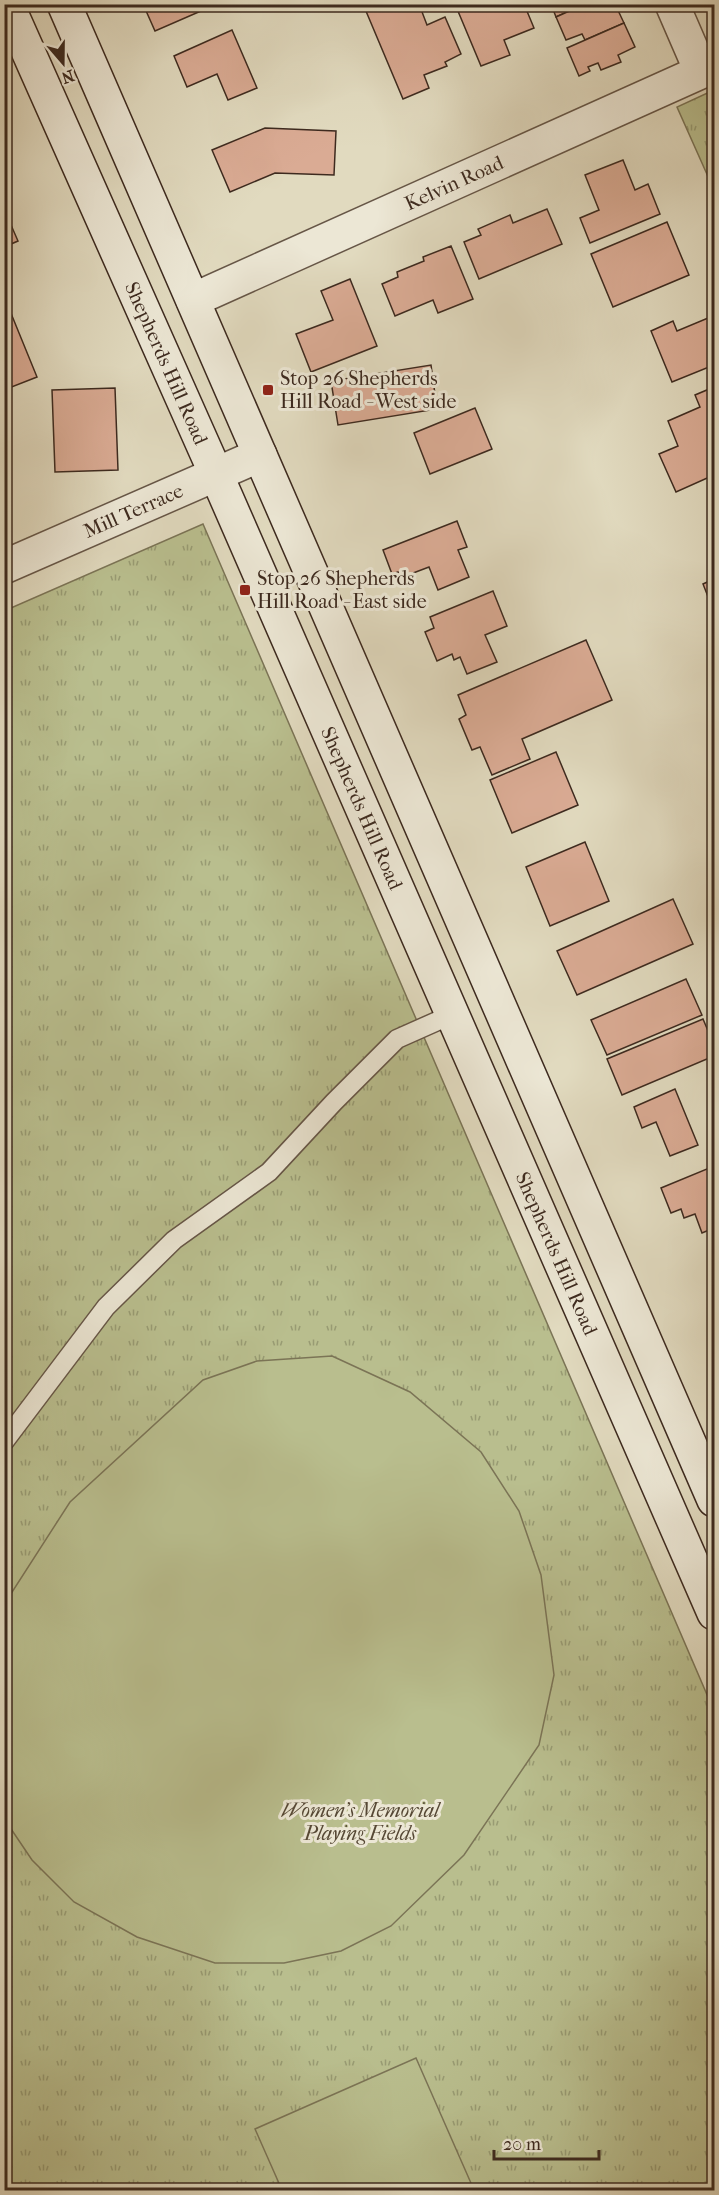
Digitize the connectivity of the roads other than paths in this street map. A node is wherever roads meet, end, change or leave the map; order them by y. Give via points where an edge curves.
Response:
1 (7, 4) edge
2 (64, 4) edge
3 (672, 4) edge
4 (708, 68) edge
5 (193, 300) junction
6 (260, 454) junction
7 (216, 474) junction
8 (4, 567) edge
9 (451, 1015) junction
10 (4, 1442) edge
11 (714, 1500) edge
12 (714, 1613) edge

1 - 7 main road, Shepherds Hill Road
2 - 5 main road
3 - 4 main road
4 - 5 main road, Kelvin Road
5 - 6 main road
6 - 7 main road, Mill Terrace
6 - 11 main road
7 - 8 main road, Mill Terrace
7 - 9 main road, Shepherds Hill Road
9 - 10 lane via 397,1039 269,1172 174,1240 106,1307
9 - 12 main road, Shepherds Hill Road

